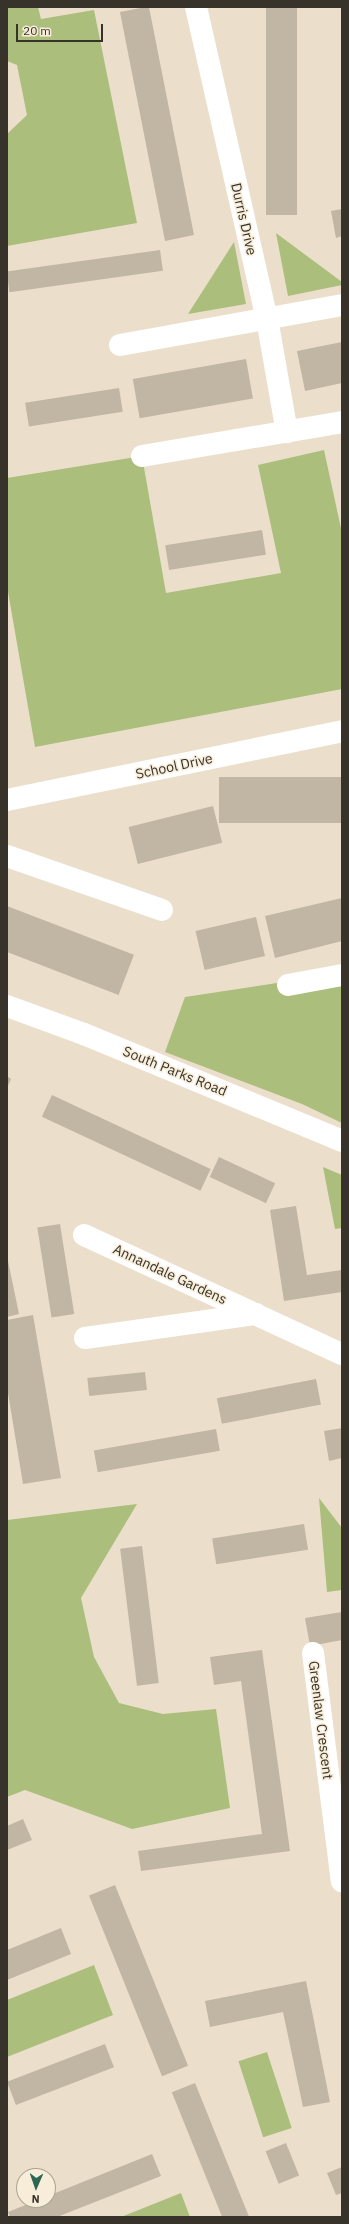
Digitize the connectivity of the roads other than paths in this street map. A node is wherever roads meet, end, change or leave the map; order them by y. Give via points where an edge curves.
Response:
1 (196, 7) edge
2 (342, 305) edge
3 (266, 319) junction
4 (120, 345) dead end
5 (342, 422) edge
6 (287, 432) junction
7 (142, 456) dead end
8 (342, 731) edge
9 (7, 800) edge
10 (7, 856) edge
11 (162, 910) dead end
12 (342, 975) edge
13 (288, 985) dead end
14 (7, 1006) edge
15 (342, 1141) edge
16 (84, 1235) dead end
17 (256, 1314) junction
18 (85, 1338) dead end
19 (342, 1354) edge
20 (313, 1653) dead end
21 (342, 1881) edge

1 - 3 street, Durris Drive
2 - 3 street
3 - 4 street
3 - 6 street, Durris Drive
5 - 6 street
6 - 7 street
8 - 9 street, School Drive
10 - 11 street
12 - 13 street
14 - 15 street, South Parks Road via 84,1034
16 - 17 street, Annandale Gardens
17 - 18 street, Annandale Gardens
17 - 19 street, Annandale Gardens
20 - 21 street, Greenlaw Crescent

